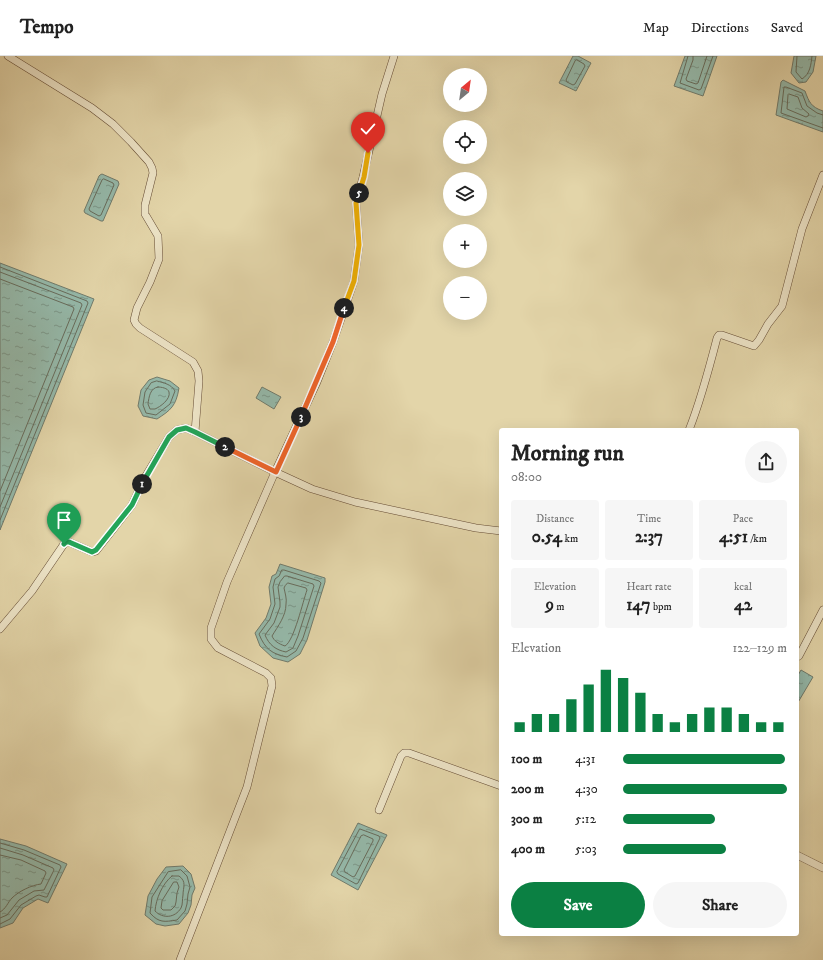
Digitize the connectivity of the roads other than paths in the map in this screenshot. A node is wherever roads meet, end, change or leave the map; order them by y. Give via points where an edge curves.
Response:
1 (8, 56) edge
2 (394, 56) edge
3 (823, 175) edge
4 (690, 428) edge
5 (195, 432) junction
6 (276, 472) junction
7 (499, 531) edge
8 (823, 610) edge
9 (0, 629) edge
10 (799, 656) edge
11 (499, 785) edge
12 (379, 810) dead end
13 (799, 856) edge
14 (823, 868) edge
15 (180, 960) edge

1 - 5 street via 98,112 131,142 152,168 145,214 158,236 159,259 134,320 140,328 192,362 198,371
2 - 6 street via 382,94 356,203 359,245 354,281 333,342
3 - 4 street via 802,229 782,306 754,346 719,335
5 - 6 street
5 - 9 street via 186,428 177,430 169,437 132,505 96,550 92,552 66,542 32,591
6 - 7 street via 312,489 355,502
6 - 15 street via 227,582 212,628 211,639 218,648 266,673 271,678 272,686 247,787
8 - 10 street
11 - 12 street via 404,752 400,756
13 - 14 street

